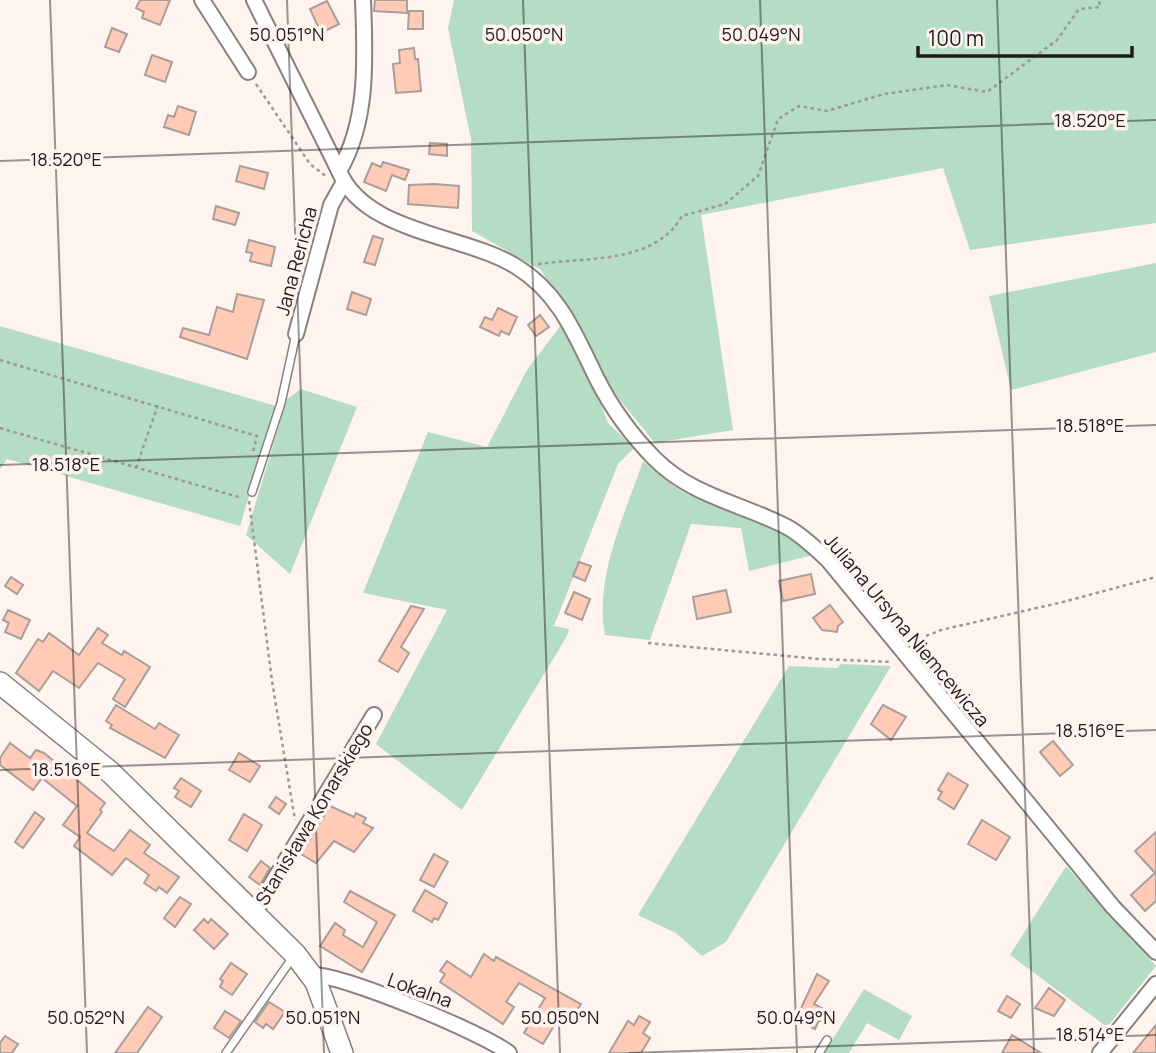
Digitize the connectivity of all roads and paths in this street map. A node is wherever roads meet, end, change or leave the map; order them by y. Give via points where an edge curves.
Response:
1 (202, 0) edge
2 (254, 0) edge
3 (363, 0) edge
4 (1099, 0) edge
5 (248, 72) joint
6 (341, 176) junction
7 (518, 267) junction
8 (296, 334) joint
9 (0, 360) edge
10 (158, 405) junction
11 (0, 428) edge
12 (250, 461) dead end
13 (136, 469) junction
14 (252, 492) joint
15 (249, 501) junction
16 (1156, 577) edge
17 (648, 643) dead end
18 (900, 648) junction
19 (892, 662) dead end
20 (0, 683) edge
21 (374, 715) dead end
22 (300, 840) junction
23 (254, 913) junction
24 (1156, 952) edge
25 (295, 954) junction
26 (313, 975) junction
27 (1156, 984) edge
28 (827, 1040) dead end
29 (226, 1053) edge
30 (342, 1053) edge
31 (509, 1053) edge
32 (819, 1053) edge
33 (1100, 1053) edge

1 - 5 street
2 - 6 street, Juliana Ursyna Niemcewicza
3 - 6 street, Jana Rericha via 359,113
4 - 7 path via 1100,7 1079,9 1057,40 987,92 947,85 884,94 827,111 799,106 778,119 758,176 725,204 682,216 672,233 635,253
5 - 6 path via 310,164 321,176
6 - 7 street, Juliana Ursyna Niemcewicza via 352,193 372,209
6 - 8 street, Jana Rericha
7 - 18 street, Juliana Ursyna Niemcewicza via 551,295 569,319 612,405 655,459 705,495 773,520 805,539 828,560
8 - 14 lane, Jana Rericha via 281,403
9 - 10 path
10 - 12 path via 257,436
10 - 13 path
11 - 13 path
13 - 15 path
14 - 15 path
15 - 22 path via 272,681
16 - 18 path via 941,630
17 - 19 path via 808,659
18 - 24 street, Juliana Ursyna Niemcewicza
20 - 23 street, Stanisława Konarskiego via 110,772
21 - 22 street, Stanisława Konarskiego
22 - 23 street, Stanisława Konarskiego
23 - 25 street, Stanisława Konarskiego
25 - 26 street, Stanisława Konarskiego
25 - 29 lane
26 - 30 street, Stanisława Konarskiego
26 - 31 street, Lokalna via 460,1026
27 - 33 street
28 - 32 lane

